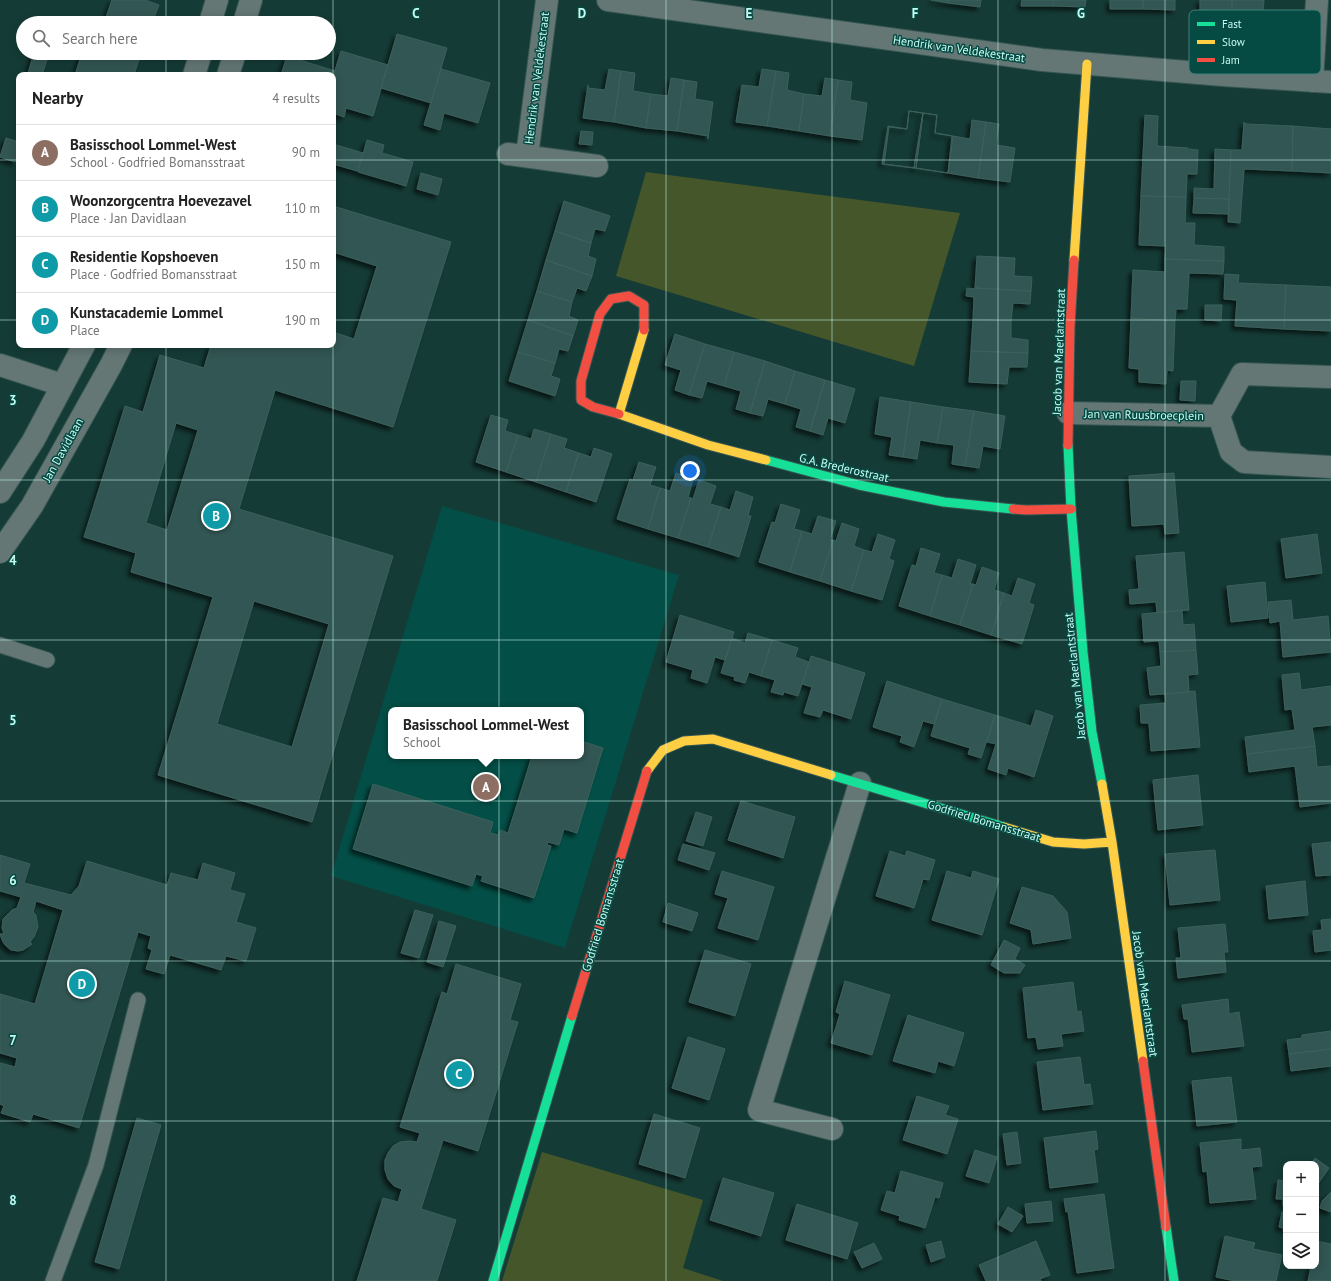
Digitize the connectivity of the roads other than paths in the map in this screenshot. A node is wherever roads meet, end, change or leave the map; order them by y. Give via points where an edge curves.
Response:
1 (217, 0) edge
2 (251, 0) edge
3 (547, 0) edge
4 (608, 0) edge
5 (1317, 0) edge
6 (1318, 10) edge
7 (212, 16) edge
8 (246, 16) edge
9 (199, 60) edge
10 (233, 60) edge
11 (1088, 64) junction
12 (1321, 65) edge
13 (195, 72) edge
14 (229, 72) edge
15 (1189, 72) edge
16 (1211, 74) edge
17 (1322, 81) edge
18 (597, 166) dead end
19 (82, 348) edge
20 (120, 348) edge
21 (0, 365) edge
22 (1331, 377) edge
23 (62, 385) junction
24 (1068, 413) junction
25 (619, 414) junction
26 (1220, 416) junction
27 (1331, 467) edge
28 (0, 492) edge
29 (1071, 508) junction
30 (0, 552) edge
31 (0, 646) edge
32 (47, 660) dead end
33 (860, 783) junction
34 (1112, 842) junction
35 (138, 1000) dead end
36 (832, 1129) dead end
37 (53, 1281) edge
38 (493, 1281) edge
39 (1174, 1281) edge

1 - 7 street
2 - 8 street
3 - 18 street, Hendrik van Veldekestraat via 518,155
4 - 11 street, Hendrik van Veldekestraat via 1042,60
5 - 6 street, Hendrik van Veldekestraat
9 - 13 street
10 - 14 street
11 - 15 street, Hendrik van Veldekestraat
11 - 24 street, Jacob van Maerlantstraat via 1070,327
12 - 17 street, Hendrik van Veldekestraat
16 - 17 street, Hendrik van Veldekestraat
19 - 23 street
20 - 30 street, Jan Davidlaan via 32,506
21 - 23 street
22 - 26 street, Jan van Ruusbroecplein via 1242,374
23 - 28 street via 33,441
24 - 26 street, Jan van Ruusbroecplein
24 - 29 street, Jacob van Maerlantstraat
25 - 25 street, G.A. Brederostraat via 644,329 644,305 629,296 611,299 600,314 581,380 581,400 593,407
25 - 29 street, G.A. Brederostraat via 708,445 859,485 944,502 1026,510
26 - 27 street, Jan van Ruusbroecplein via 1232,452 1244,462
29 - 34 street, Jacob van Maerlantstraat via 1092,732
31 - 32 lane
33 - 34 street, Godfried Bomansstraat via 1053,842
33 - 36 street via 760,1110
33 - 38 street, Godfried Bomansstraat via 713,739 684,741 663,750 647,771
34 - 39 street, Jacob van Maerlantstraat
35 - 37 lane via 96,1165

